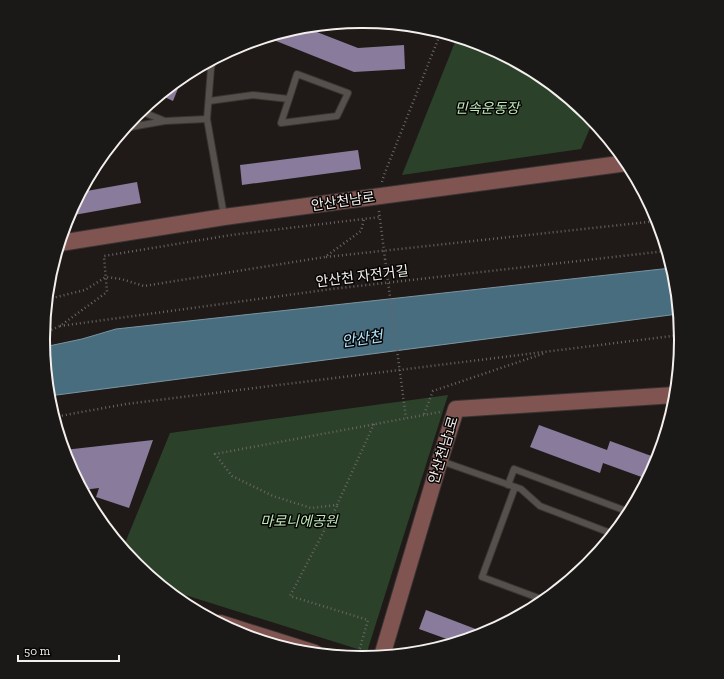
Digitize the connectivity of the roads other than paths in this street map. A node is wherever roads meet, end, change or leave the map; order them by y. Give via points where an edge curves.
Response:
1 (211, 67) edge
2 (289, 100) junction
3 (209, 101) junction
4 (147, 114) edge
5 (207, 119) junction
6 (165, 121) junction
7 (135, 126) edge
8 (620, 164) edge
9 (224, 217) junction
10 (66, 242) edge
11 (669, 395) edge
12 (440, 460) junction
13 (508, 485) junction
14 (515, 487) junction
15 (623, 510) edge
16 (607, 532) edge
17 (537, 597) edge
18 (384, 650) edge

1 - 3 lane
2 - 2 lane via 281,123 337,116 348,93 297,74
2 - 3 lane via 253,95
3 - 5 lane
4 - 6 lane
5 - 6 lane
5 - 9 lane
6 - 7 lane
8 - 9 street, 안산천남로
9 - 10 street, 안산천남로
11 - 12 street, 안산천남1로 via 456,409
12 - 13 lane
12 - 18 street, 안산천남1로
13 - 14 lane
13 - 15 lane via 514,469
14 - 16 lane via 521,489 540,506
14 - 17 lane via 482,577

